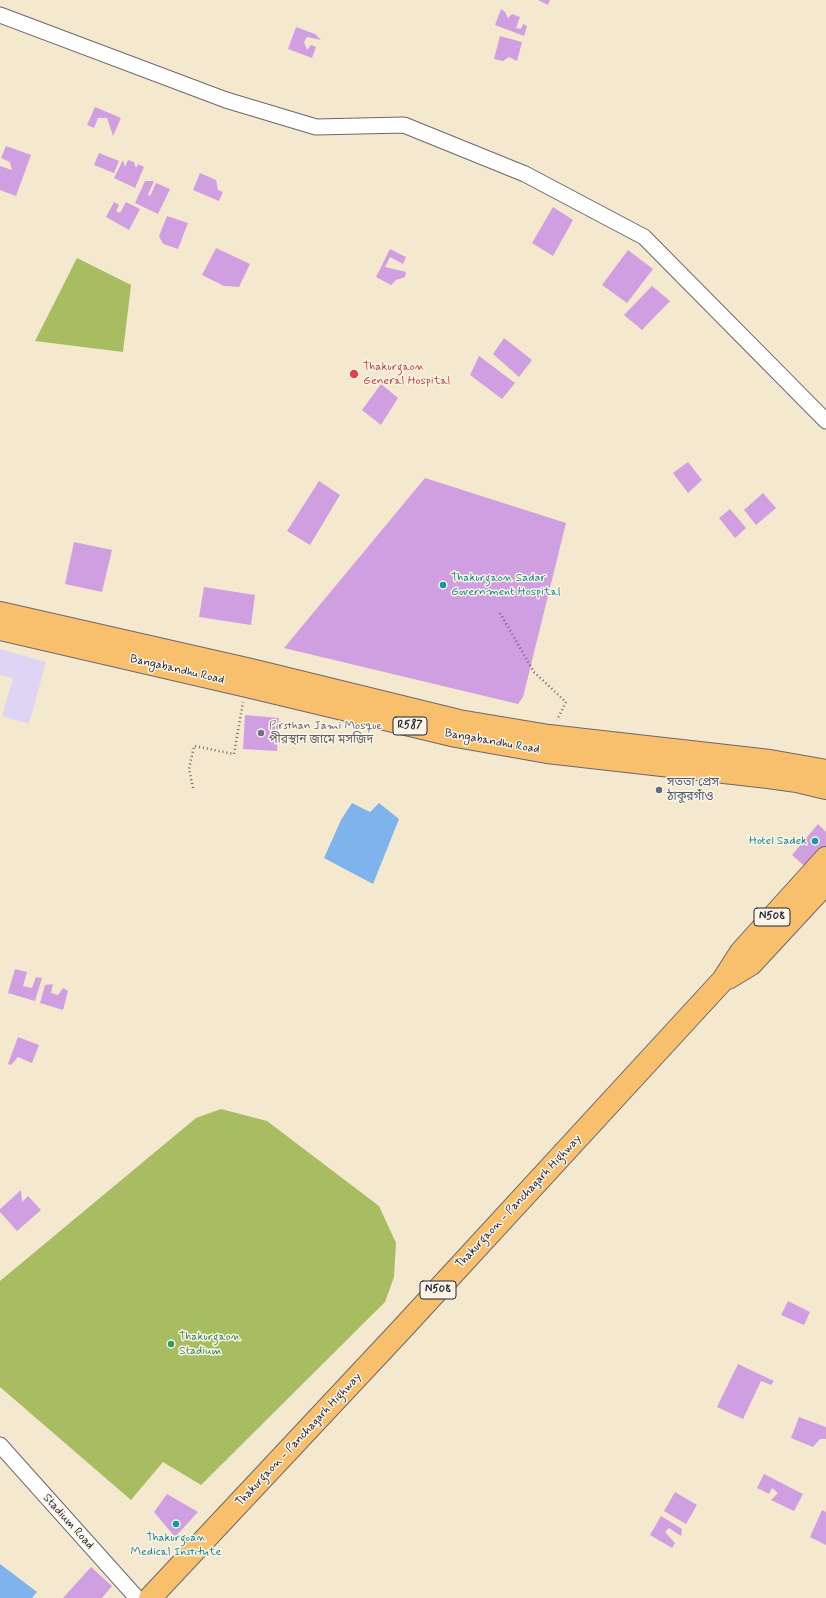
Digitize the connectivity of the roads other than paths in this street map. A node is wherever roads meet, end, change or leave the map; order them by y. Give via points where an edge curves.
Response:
1 (0, 15) edge
2 (826, 421) edge
3 (0, 613) edge
4 (0, 629) edge
5 (826, 771) edge
6 (826, 788) edge
7 (826, 858) edge
8 (826, 883) edge
9 (723, 980) junction
10 (0, 1445) edge
11 (137, 1598) edge
12 (150, 1598) edge

1 - 2 street via 226,100 316,126 404,125 525,174 644,237
3 - 5 main road, Bangabandhu Road / R587 via 251,670 459,721 549,736 770,761
4 - 6 main road, Bangabandhu Road / R587 via 456,736 547,752 768,777
7 - 9 main road, Thakurgaon - Panchagarh Highway / N508 via 741,952
8 - 9 main road, Thakurgaon - Panchagarh Highway / N508 via 751,964
9 - 12 main road, Thakurgaon - Panchagarh Highway / N508
10 - 11 street, Stadium Road

